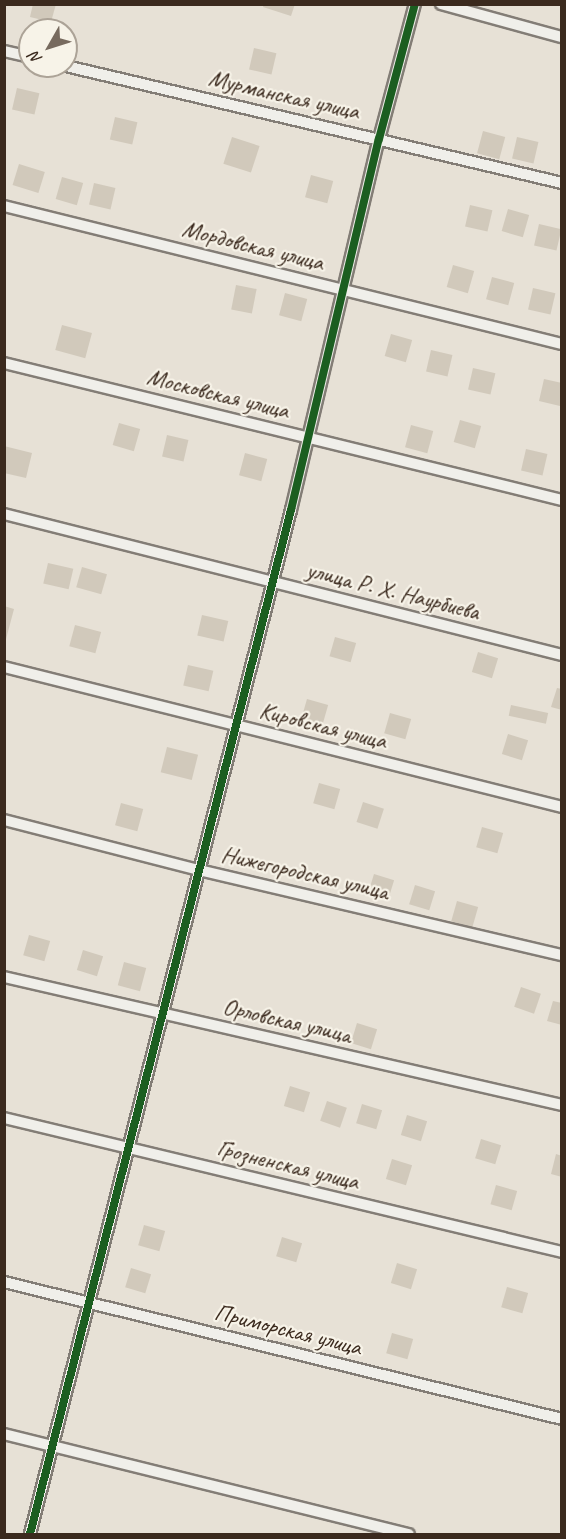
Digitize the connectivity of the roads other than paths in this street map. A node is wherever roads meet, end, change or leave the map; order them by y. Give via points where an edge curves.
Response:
1 (415, 4) edge
2 (441, 4) edge
3 (561, 36) edge
4 (78, 69) edge
5 (379, 140) junction
6 (561, 183) edge
7 (4, 206) edge
8 (344, 290) junction
9 (561, 344) edge
10 (4, 363) edge
11 (308, 438) junction
12 (561, 500) edge
13 (4, 514) edge
14 (272, 583) junction
15 (561, 655) edge
16 (4, 667) edge
17 (236, 726) junction
18 (561, 807) edge
19 (4, 820) edge
20 (199, 870) junction
21 (561, 955) edge
22 (4, 977) edge
23 (162, 1015) junction
24 (561, 1105) edge
25 (4, 1118) edge
26 (128, 1148) junction
27 (561, 1252) edge
28 (4, 1282) edge
29 (89, 1302) junction
30 (561, 1419) edge
31 (4, 1434) edge
32 (52, 1446) junction
33 (30, 1534) edge
34 (409, 1534) edge

1 - 5 street
2 - 3 street
4 - 5 street, Мурманская улица
5 - 6 street, Мурманская улица
5 - 8 street
7 - 8 street, Мордовская улица
8 - 9 street, Мордовская улица
8 - 11 street
10 - 11 street, Московская улица
11 - 12 street, Московская улица
11 - 14 street
13 - 14 street, улица Р. Х. Наурбиева
14 - 15 street, улица Р. Х. Наурбиева
14 - 17 street
16 - 17 street, Кировская улица
17 - 18 street, Кировская улица
17 - 20 street
19 - 20 street, Нижегородская улица
20 - 21 street, Нижегородская улица
20 - 23 street
22 - 23 street, Орловская улица
23 - 24 street, Орловская улица
23 - 26 street
25 - 26 street, Грозненская улица
26 - 27 street, Грозненская улица
26 - 29 street
28 - 29 street, Приморская улица
29 - 30 street, Приморская улица
29 - 32 street
31 - 32 street
32 - 33 street
32 - 34 street

